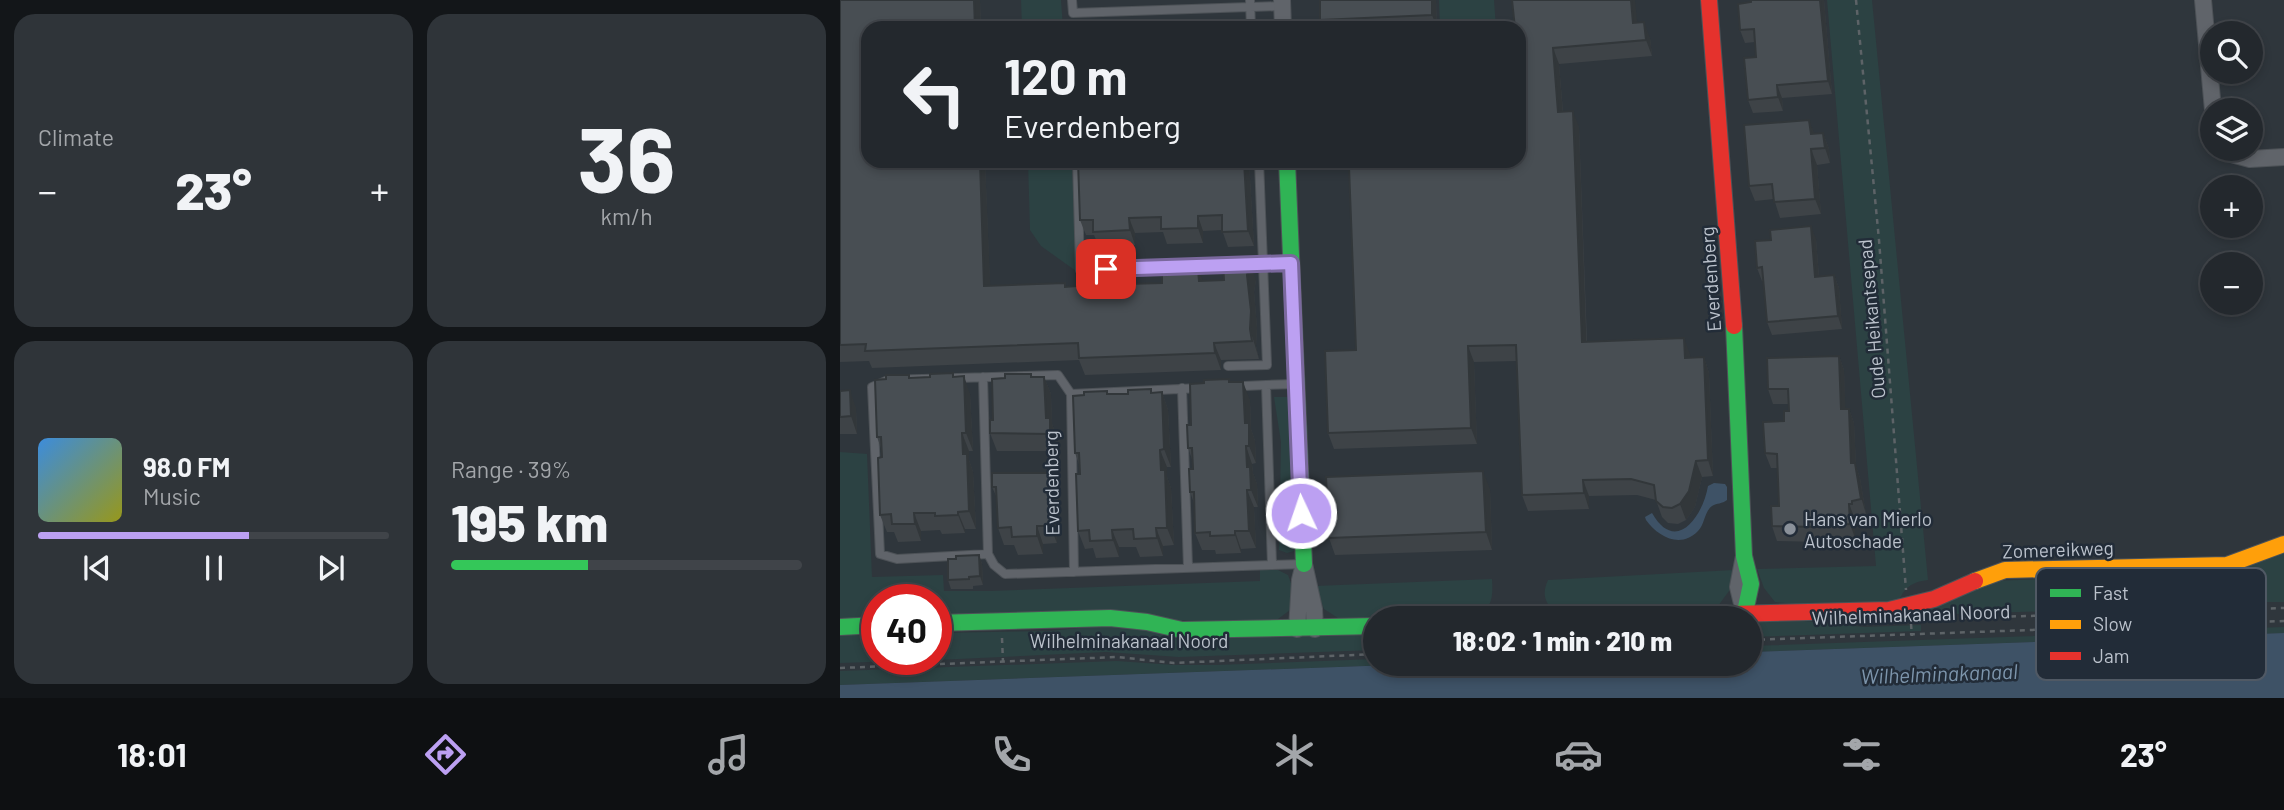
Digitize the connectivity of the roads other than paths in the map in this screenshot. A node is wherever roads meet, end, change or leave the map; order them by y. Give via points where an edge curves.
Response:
1 (1072, 0) edge
2 (1709, 0) edge
3 (2203, 0) edge
4 (1282, 3) edge
5 (1250, 4) edge
6 (1283, 21) edge
7 (2212, 98) edge
8 (2284, 157) edge
9 (2263, 158) edge
10 (1077, 168) edge
11 (1259, 168) edge
12 (1287, 168) edge
13 (1291, 263) junction
14 (1263, 264) junction
15 (1228, 366) dead end
16 (983, 377) junction
17 (1295, 384) junction
18 (1266, 385) junction
19 (1182, 388) junction
20 (1071, 394) junction
21 (2284, 544) edge
22 (988, 554) junction
23 (1304, 564) junction
24 (1272, 565) junction
25 (1188, 567) junction
26 (2094, 568) edge
27 (2036, 569) edge
28 (1074, 572) junction
29 (1747, 606) edge
30 (1762, 612) edge
31 (1794, 612) joint
32 (952, 622) edge
33 (861, 626) edge
34 (840, 627) edge
35 (1363, 627) edge
36 (1297, 629) junction
37 (1315, 629) junction

1 - 5 lane via 1073,13
2 - 29 street, Everdenberg via 1735,320 1744,556 1752,590
3 - 7 street
4 - 5 lane
4 - 6 street
8 - 9 street
10 - 14 lane via 1080,270
11 - 14 lane
12 - 13 street
13 - 14 lane
13 - 17 street
14 - 15 lane via 1268,365
16 - 20 lane via 1058,375
16 - 22 lane
16 - 22 lane via 888,380 872,387 880,554 897,559
17 - 18 lane
17 - 23 street
18 - 19 lane
18 - 24 lane
19 - 20 lane
19 - 25 lane
20 - 28 lane, Everdenberg
21 - 26 street, Zomereikweg via 2227,565
22 - 28 lane via 1004,574
23 - 24 lane
23 - 36 street
23 - 37 street
24 - 25 lane
25 - 28 lane
27 - 31 street, Zomereikweg via 1988,573 1951,593 1909,607
30 - 31 street, Wilhelminakanaal Noord
32 - 36 street, Wilhelminakanaal Noord via 1111,618 1182,630
33 - 34 street
35 - 37 street, Wilhelminakanaal Noord
36 - 37 street, Wilhelminakanaal Noord

